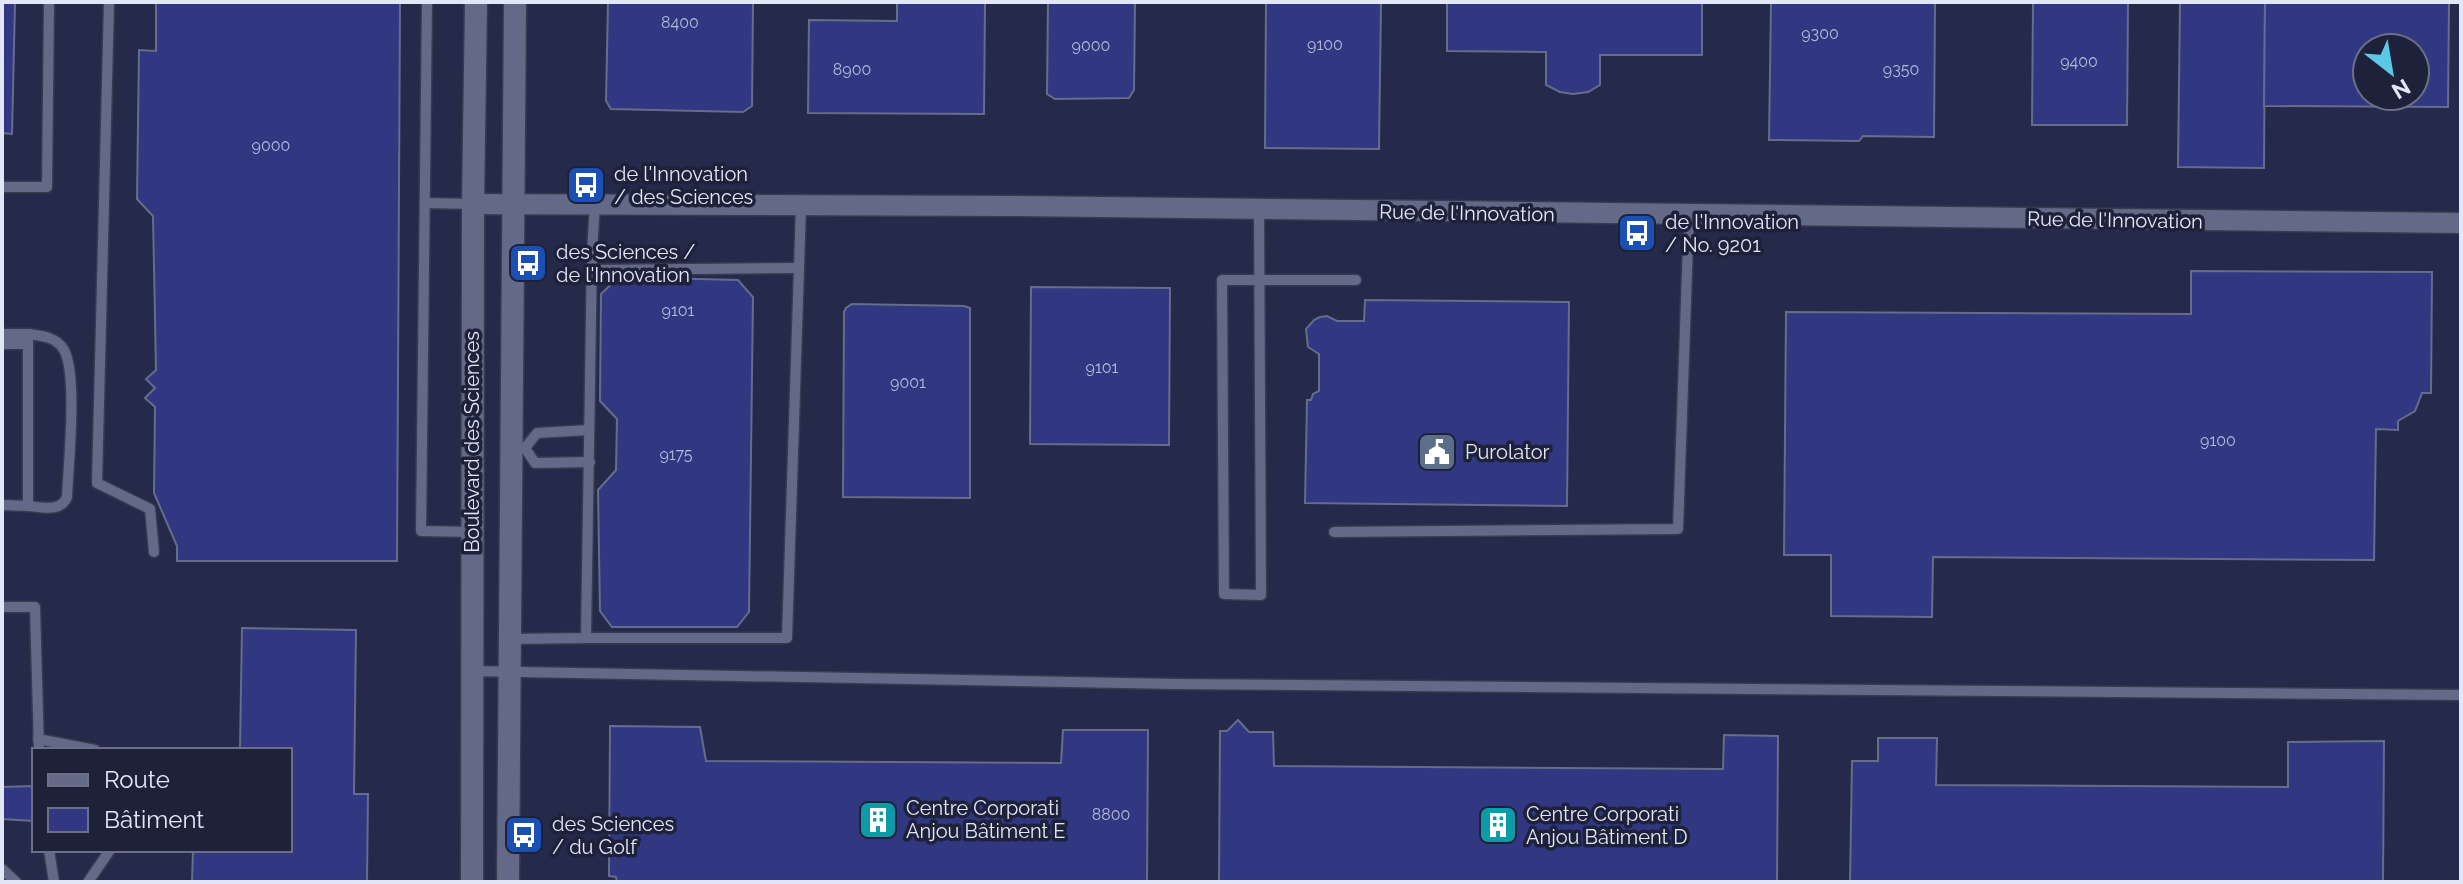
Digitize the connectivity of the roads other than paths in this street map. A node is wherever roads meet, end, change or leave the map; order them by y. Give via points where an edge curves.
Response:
1 (49, 2) edge
2 (109, 2) edge
3 (427, 2) edge
4 (476, 2) edge
5 (515, 2) edge
6 (2, 187) edge
7 (425, 203) junction
8 (473, 204) junction
9 (515, 204) junction
10 (595, 204) junction
11 (801, 206) junction
12 (1259, 211) junction
13 (1689, 215) junction
14 (2461, 223) edge
15 (799, 268) junction
16 (592, 270) junction
17 (1356, 280) dead end
18 (1260, 281) junction
19 (2, 334) edge
20 (28, 339) junction
21 (2, 344) edge
22 (589, 430) junction
23 (518, 448) junction
24 (590, 462) junction
25 (2, 505) edge
26 (28, 506) junction
27 (472, 532) junction
28 (1334, 532) dead end
29 (154, 552) dead end
30 (2, 607) edge
31 (586, 638) junction
32 (510, 639) junction
33 (471, 671) junction
34 (510, 671) junction
35 (2461, 695) edge
36 (39, 744) edge
37 (76, 748) edge
38 (49, 852) edge
39 (109, 852) edge
40 (2, 869) edge
41 (16, 882) edge
42 (54, 882) edge
43 (88, 882) edge
44 (472, 882) edge
45 (508, 882) edge

1 - 6 lane via 47,187
2 - 29 lane via 97,483 150,509
3 - 7 lane
4 - 8 street, Boulevard des Sciences
5 - 9 street, Boulevard des Sciences
7 - 8 lane
7 - 27 lane via 421,531
8 - 9 street, Rue de l'Innovation
8 - 27 street, Boulevard des Sciences
9 - 10 street, Rue de l'Innovation
9 - 23 street, Boulevard des Sciences
10 - 11 street, Rue de l'Innovation
10 - 16 lane
11 - 12 street, Rue de l'Innovation
11 - 15 lane
12 - 13 street, Rue de l'Innovation
12 - 18 lane
13 - 14 street, Rue de l'Innovation
13 - 28 lane via 1678,529
15 - 16 lane
15 - 31 lane via 787,638
16 - 22 lane
17 - 18 lane
18 - 18 lane via 1261,595 1224,594 1222,280
19 - 20 lane
20 - 21 lane
20 - 26 lane
20 - 26 lane via 51,337 63,348 71,387 67,497 58,508
22 - 23 lane via 537,433
22 - 24 lane
23 - 24 lane via 535,463
23 - 32 street, Boulevard des Sciences
24 - 31 lane
25 - 26 lane
27 - 33 street, Boulevard des Sciences
30 - 36 lane via 35,607
31 - 32 lane
32 - 34 street, Boulevard des Sciences
33 - 34 lane
33 - 44 street, Boulevard des Sciences
34 - 35 lane via 1191,684
34 - 45 street, Boulevard des Sciences
36 - 37 lane
38 - 42 lane
39 - 43 lane
40 - 41 lane

